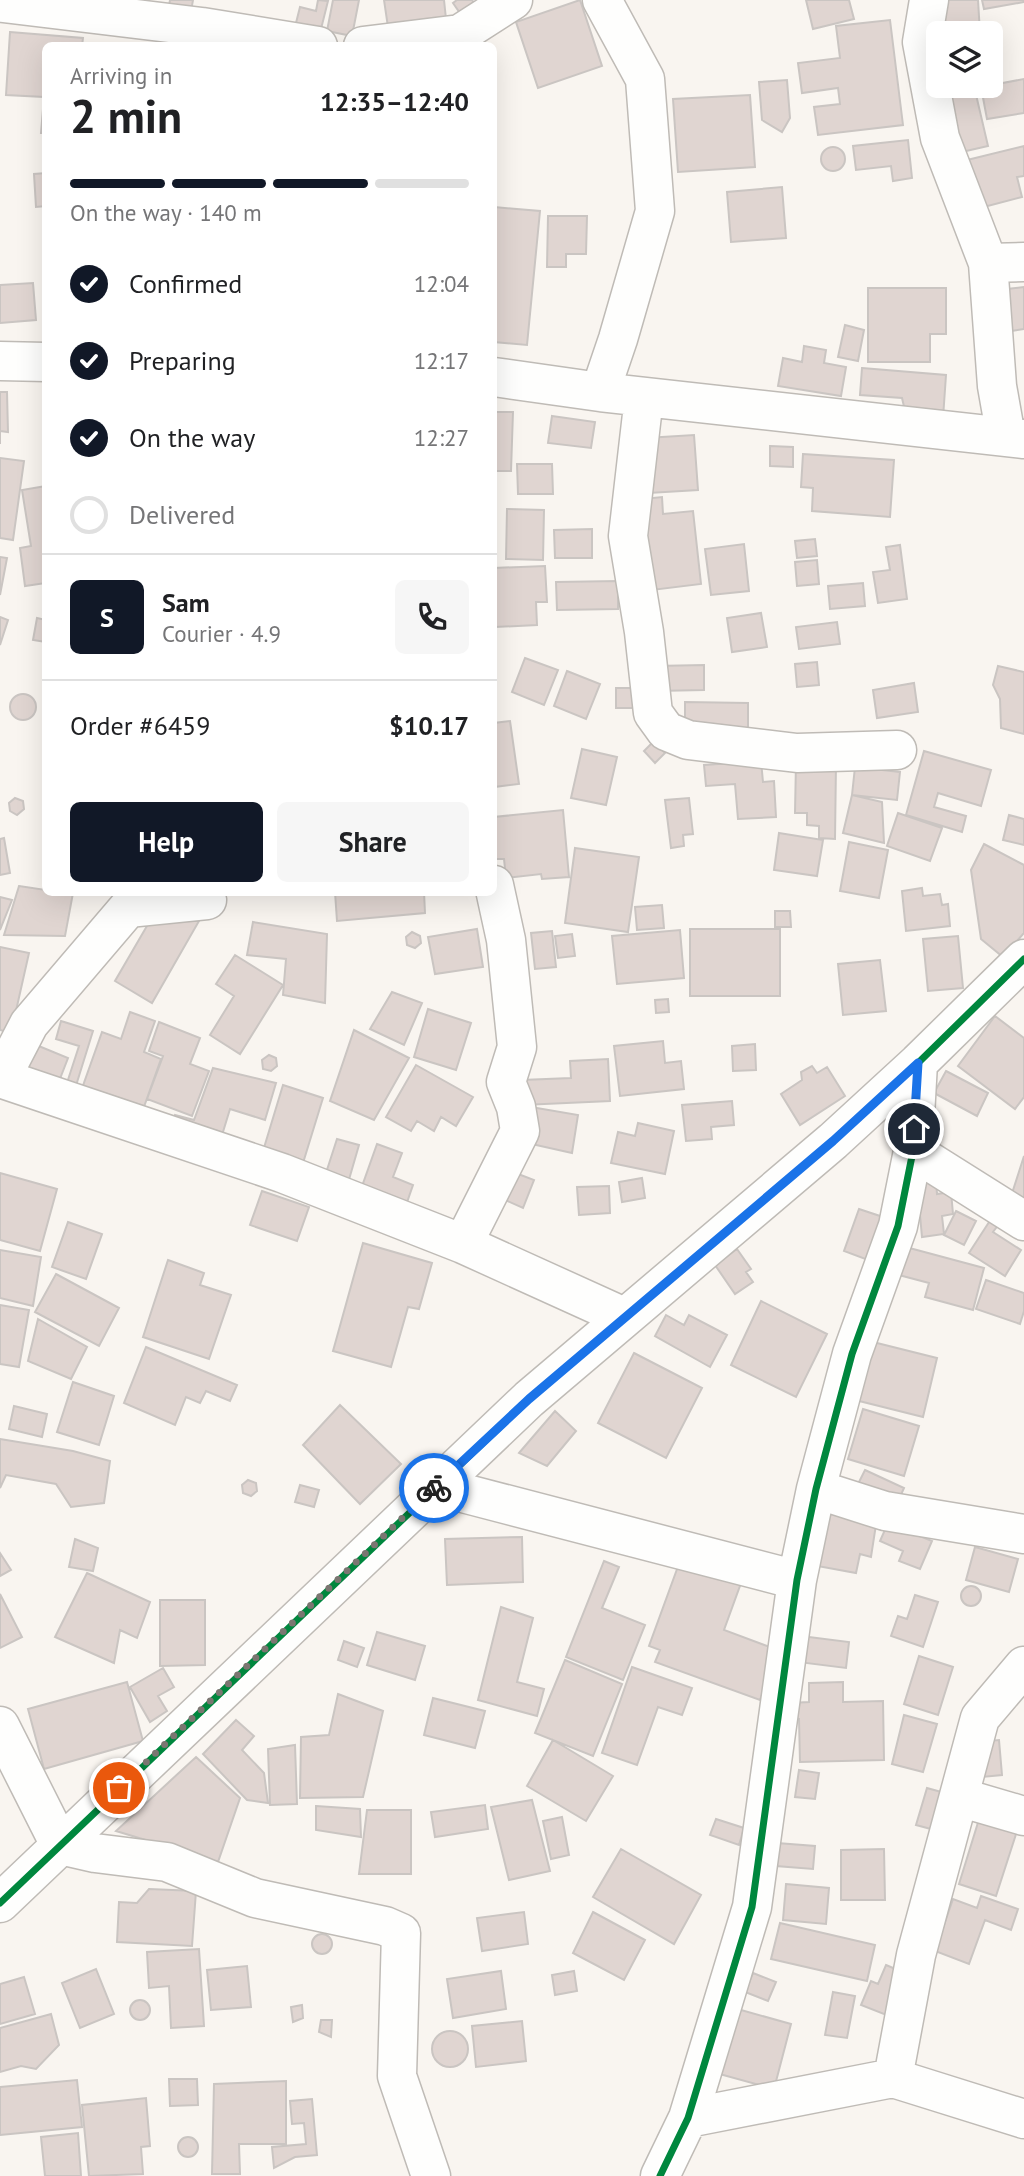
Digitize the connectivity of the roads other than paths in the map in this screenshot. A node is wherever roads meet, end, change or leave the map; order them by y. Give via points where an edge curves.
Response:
1 (513, 0) edge
2 (602, 0) edge
3 (929, 0) edge
4 (3, 5) edge
5 (204, 24) edge
6 (297, 42) edge
7 (395, 42) edge
8 (1006, 263) edge
9 (0, 362) edge
10 (42, 362) edge
11 (497, 377) edge
12 (600, 392) junction
13 (644, 397) junction
14 (1015, 438) edge
15 (897, 750) dead end
16 (496, 896) edge
17 (207, 900) dead end
18 (1024, 959) edge
19 (918, 1063) junction
20 (0, 1078) edge
21 (913, 1152) junction
22 (1024, 1221) edge
23 (463, 1244) junction
24 (624, 1317) junction
25 (436, 1486) junction
26 (816, 1489) junction
27 (1024, 1534) edge
28 (797, 1580) junction
29 (1024, 1666) edge
30 (0, 1726) edge
31 (959, 1797) junction
32 (1024, 1816) edge
33 (60, 1845) junction
34 (0, 1903) edge
35 (893, 2078) junction
36 (688, 2118) junction
37 (1024, 2119) edge
38 (431, 2176) edge
39 (660, 2176) edge

1 - 7 street via 460,34
2 - 12 street via 645,79 655,211
3 - 8 street via 922,42 940,138
4 - 5 street
5 - 6 street
8 - 14 street via 997,386
9 - 10 street
11 - 12 street
12 - 13 street
13 - 14 street
13 - 15 street via 628,536 653,713 666,731 688,740 797,753
16 - 23 street via 506,940 517,1047 506,1082 520,1131
17 - 20 street via 128,908 29,1024
18 - 19 street
19 - 21 street
19 - 24 street
20 - 23 street via 282,1173
21 - 22 street
21 - 26 street via 898,1226 852,1354
23 - 24 street
24 - 25 street
25 - 28 street
25 - 33 street
26 - 27 street via 885,1511
26 - 28 street
28 - 36 street via 752,1907
29 - 31 street via 980,1718
30 - 33 street
31 - 32 street
31 - 35 street via 916,1955
33 - 34 street
33 - 38 street via 167,1862 256,1898 401,1933 397,2076
35 - 36 street
35 - 37 street
36 - 39 street

